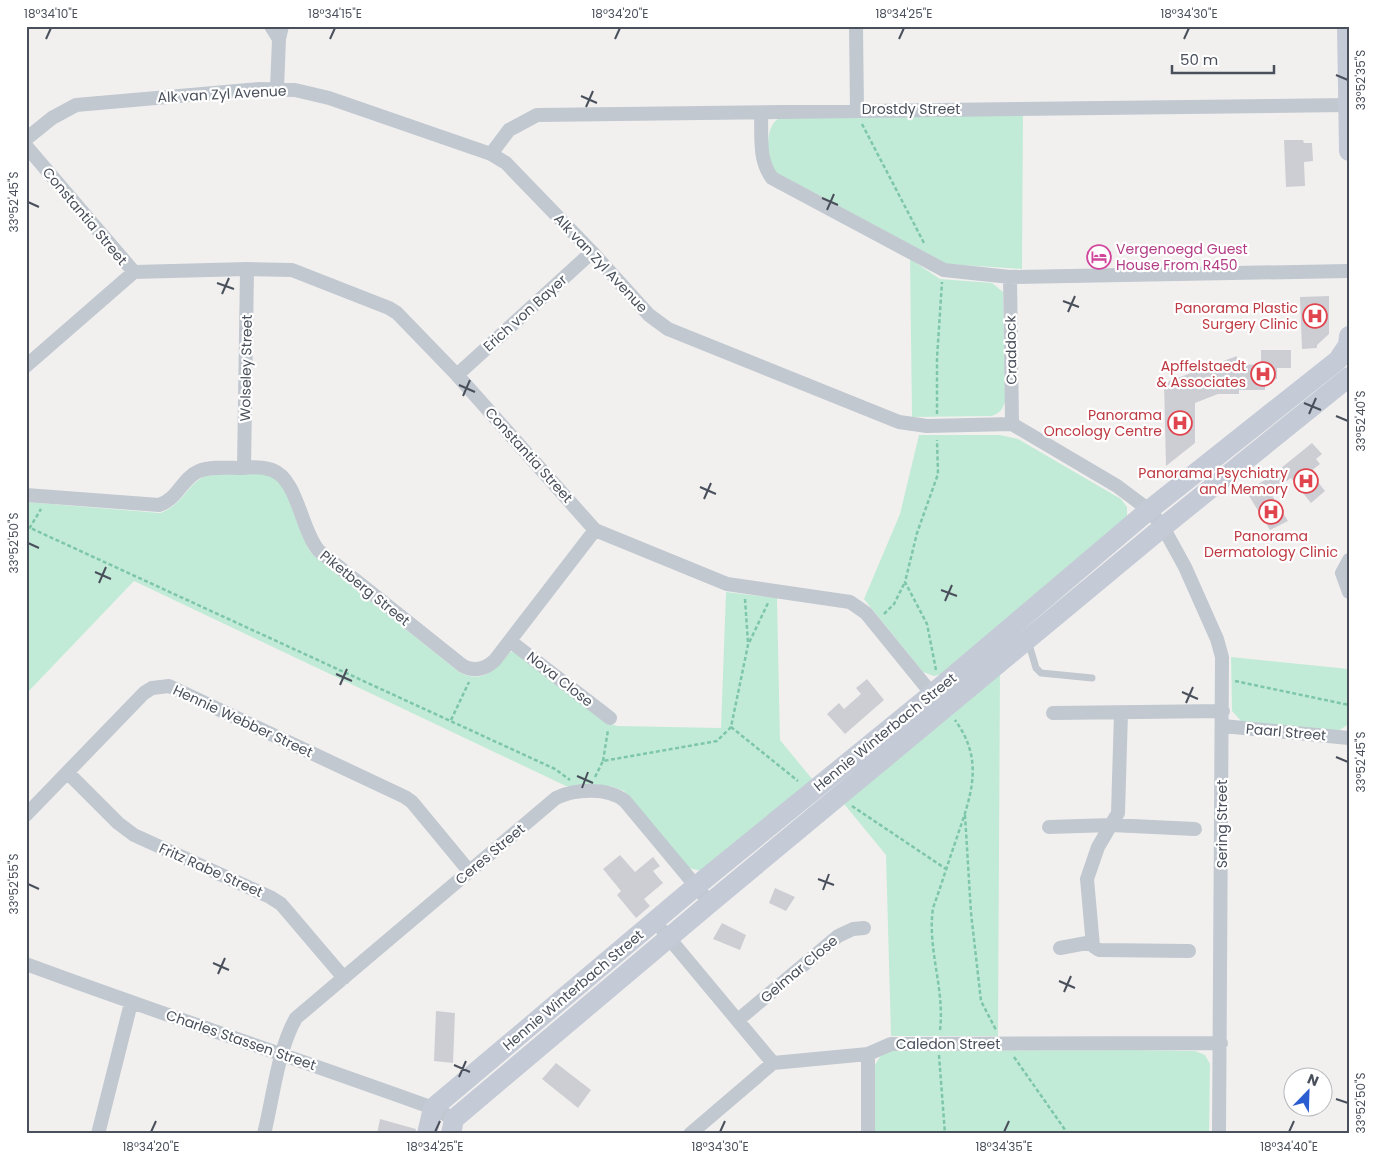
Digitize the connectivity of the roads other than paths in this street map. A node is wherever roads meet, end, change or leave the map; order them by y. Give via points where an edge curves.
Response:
1 (271, 26) edge
2 (856, 26) edge
3 (1347, 26) edge
4 (280, 33) edge
5 (277, 88) junction
6 (1348, 105) edge
7 (857, 110) junction
8 (761, 113) junction
9 (26, 139) edge
10 (26, 146) edge
11 (1349, 150) edge
12 (490, 154) junction
13 (592, 252) junction
14 (247, 269) junction
15 (1349, 270) edge
16 (134, 272) junction
17 (1010, 277) junction
18 (1349, 336) edge
19 (1348, 345) edge
20 (26, 366) edge
21 (458, 374) junction
22 (1349, 377) edge
23 (1012, 424) junction
24 (244, 468) junction
25 (26, 495) edge
26 (1149, 510) junction
27 (1163, 527) junction
28 (595, 530) junction
29 (1349, 560) edge
30 (1349, 592) edge
31 (510, 641) junction
32 (1028, 641) junction
33 (1092, 678) dead end
34 (938, 701) junction
35 (1223, 711) junction
36 (1053, 713) dead end
37 (1121, 713) junction
38 (610, 718) road end
39 (1223, 726) junction
40 (1349, 738) edge
41 (68, 773) junction
42 (26, 815) edge
43 (1111, 825) junction
44 (1050, 827) dead end
45 (1195, 829) dead end
46 (469, 871) junction
47 (695, 887) junction
48 (710, 903) junction
49 (654, 921) junction
50 (864, 928) dead end
51 (670, 938) junction
52 (1092, 942) junction
53 (1060, 948) dead end
54 (1189, 951) dead end
55 (26, 964) edge
56 (344, 978) junction
57 (131, 1003) junction
58 (738, 1020) junction
59 (1221, 1043) junction
60 (283, 1054) junction
61 (868, 1054) junction
62 (773, 1063) junction
63 (433, 1108) junction
64 (453, 1126) edge
65 (98, 1134) edge
66 (264, 1134) edge
67 (427, 1134) edge
68 (690, 1134) edge
69 (868, 1134) edge
70 (1219, 1134) edge

1 - 4 street
2 - 7 street
3 - 6 street
4 - 5 street
5 - 9 street, Alk van Zyl Avenue via 76,105 58,114
5 - 12 street, Alk van Zyl Avenue via 329,98
6 - 7 street, Drostdy Street
6 - 11 street
7 - 8 street, Drostdy Street
8 - 12 street, Drostdy Street via 537,115 509,130
8 - 17 street via 762,153 765,168 772,178 944,270
10 - 16 street, Constantia Street
12 - 13 street, Alk van Zyl Avenue via 517,172
13 - 21 street, Erich von Bayer
13 - 23 street, Alk van Zyl Avenue via 649,315 668,329 899,422 937,426
14 - 16 street, Constantia Street
14 - 21 street, Constantia Street via 292,270 389,308
14 - 24 street, Wolseley Street
15 - 17 street
16 - 20 street
17 - 23 street, Craddock
18 - 19 street, Hennie Winterbach Street
19 - 26 street, Hennie Winterbach Street via 1338,360
21 - 28 street, Constantia Street
22 - 27 street, Hennie Winterbach Street
23 - 26 street via 1117,486
24 - 25 street, Piketberg Street via 200,470 173,498 159,505
24 - 31 street, Piketberg Street via 266,468 281,475 290,489 310,540 319,551 463,666 475,670 493,663
26 - 27 street
26 - 34 street, Hennie Winterbach Street
27 - 32 street, Hennie Winterbach Street
27 - 35 street, Sering Street via 1217,639 1222,657
28 - 31 street
28 - 34 street, Constantia Street via 714,580 842,599 858,606
29 - 30 street via 1342,573
31 - 38 street, Nova Close
32 - 33 lane via 1036,668 1041,673
32 - 34 street, Hennie Winterbach Street
34 - 47 street, Hennie Winterbach Street
34 - 48 street, Hennie Winterbach Street
35 - 37 street
35 - 39 street, Sering Street
36 - 37 street
37 - 43 street via 1120,800 1118,813
39 - 40 street, Paarl Street
39 - 59 street, Sering Street
41 - 42 street, Hennie Webber Street
41 - 46 street, Hennie Webber Street via 144,693 152,688 169,686 405,797
41 - 56 street, Fritz Rabe Street via 134,835 281,904
43 - 44 street
43 - 45 street
43 - 52 street via 1098,847 1087,879
46 - 47 street, Ceres Street via 556,798 565,794 610,793 625,801
46 - 56 street, Ceres Street
47 - 48 street, Ceres Street
47 - 49 street, Hennie Winterbach Street
48 - 51 street, Hennie Winterbach Street
49 - 51 street
49 - 63 street, Hennie Winterbach Street
50 - 58 street, Gelmar Close via 838,936
51 - 58 street
51 - 64 street, Hennie Winterbach Street
52 - 53 street
52 - 54 street via 1099,950
55 - 57 street, Charles Stassen Street
56 - 60 street, Ceres Street via 296,1018
57 - 60 street, Charles Stassen Street
57 - 65 street
58 - 62 street
59 - 61 street, Caledon Street via 892,1044
59 - 70 street, Sering Street
60 - 63 street, Charles Stassen Street
60 - 66 street, Ceres Street
61 - 62 street, Caledon Street
61 - 69 street
62 - 68 street
63 - 64 street, Charles Stassen Street
63 - 67 street

